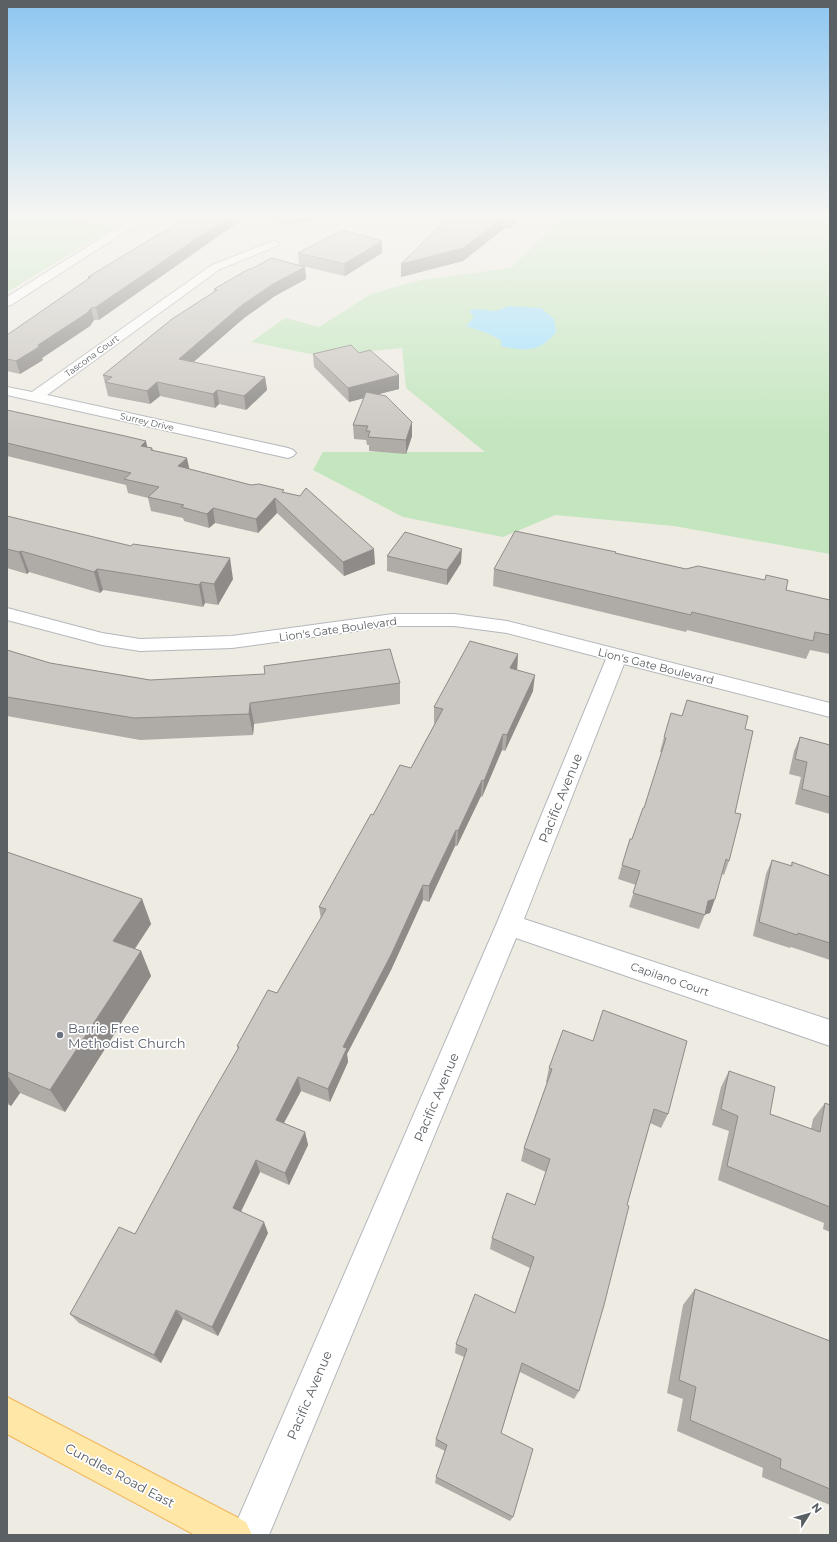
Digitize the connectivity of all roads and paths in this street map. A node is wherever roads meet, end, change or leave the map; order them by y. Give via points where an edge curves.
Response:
1 (28, 289) edge
2 (186, 289) edge
3 (7, 302) edge
4 (7, 390) edge
5 (36, 397) junction
6 (288, 453) dead end
7 (7, 614) edge
8 (617, 656) junction
9 (830, 710) edge
10 (509, 925) junction
11 (830, 1032) edge
12 (7, 1415) edge
13 (233, 1535) edge
14 (250, 1535) edge

1 - 3 street
2 - 5 street, Tascona Court
4 - 5 street, Surrey Drive
5 - 6 street, Surrey Drive
7 - 8 street, Lion's Gate Boulevard via 102,639 140,645 232,642 393,620 454,620 507,627
8 - 9 street, Lion's Gate Boulevard
8 - 10 street, Pacific Avenue
10 - 11 street, Capilano Court
10 - 14 street, Pacific Avenue
12 - 13 main road, Cundles Road East

